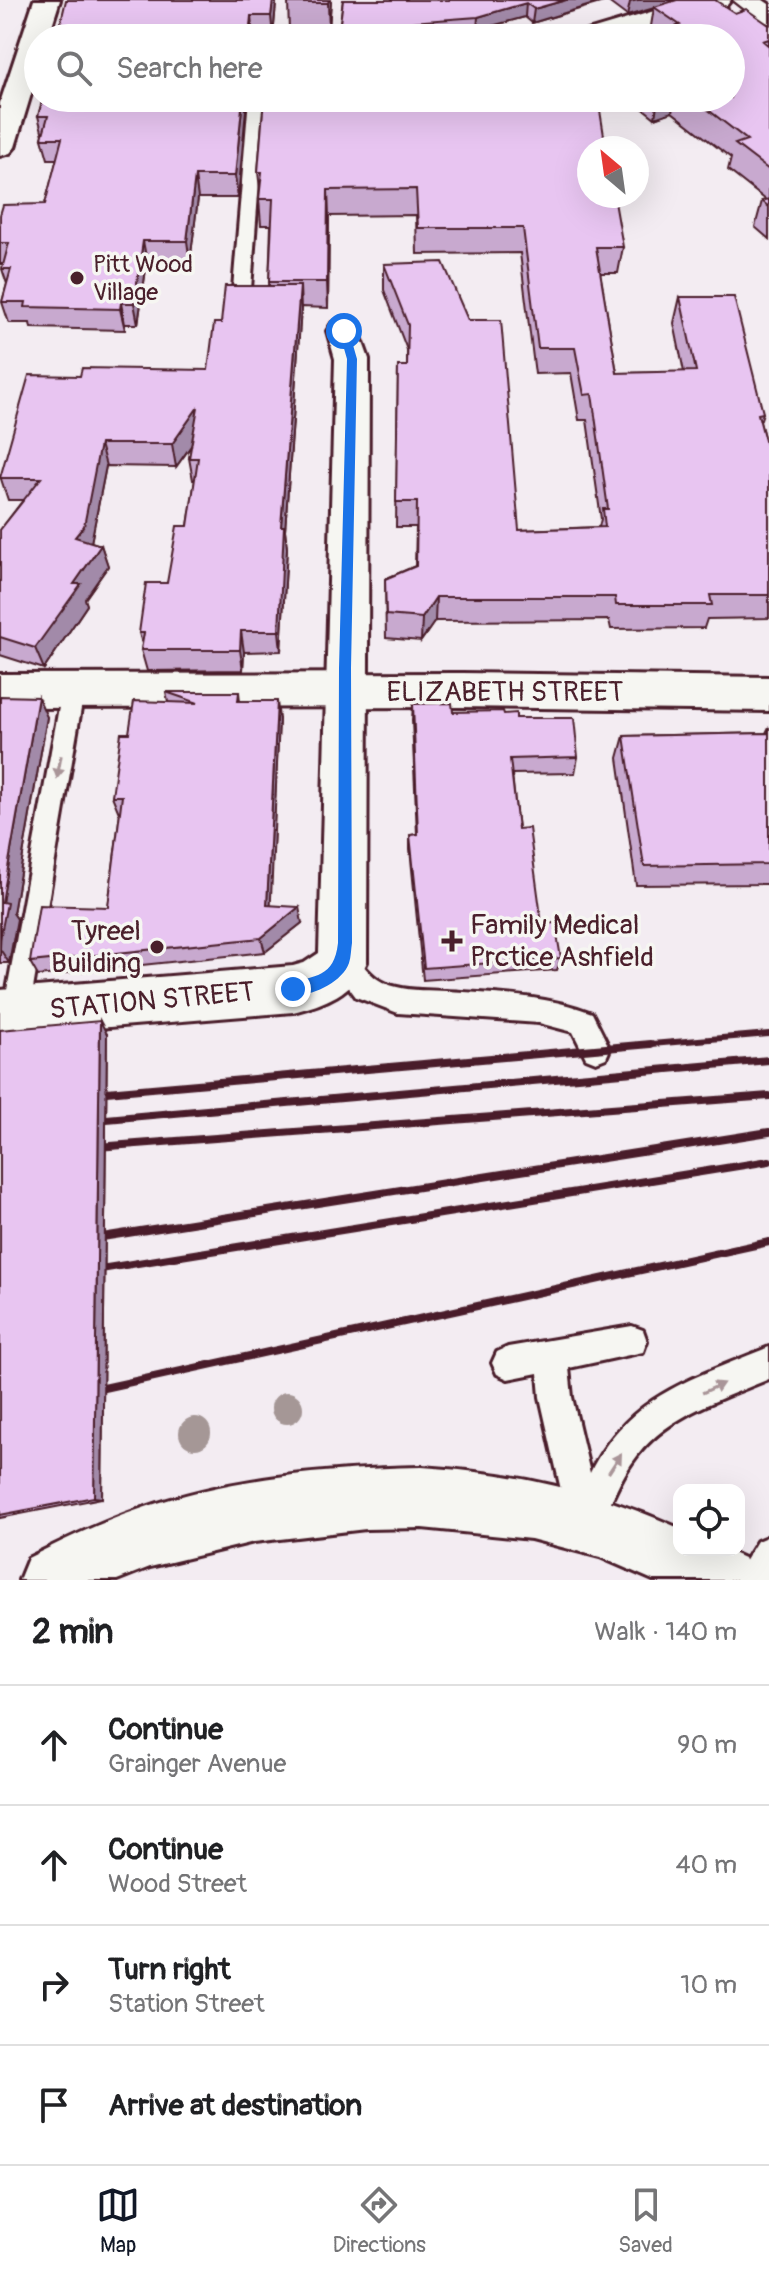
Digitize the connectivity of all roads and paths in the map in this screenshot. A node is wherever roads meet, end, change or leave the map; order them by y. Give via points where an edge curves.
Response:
1 (47, 0) edge
2 (718, 0) edge
3 (746, 0) edge
4 (769, 15) edge
5 (42, 24) edge
6 (639, 24) edge
7 (24, 88) edge
8 (256, 112) edge
9 (0, 147) edge
10 (242, 289) edge
11 (344, 331) dead end
12 (0, 691) edge
13 (73, 691) junction
14 (347, 692) junction
15 (769, 694) edge
16 (343, 962) junction
17 (8, 1013) edge
18 (596, 1049) dead end
19 (632, 1341) dead end
20 (552, 1355) junction
21 (508, 1363) dead end
22 (769, 1363) edge
23 (629, 1547) edge
24 (769, 1553) edge
25 (50, 1580) edge
26 (722, 1580) edge
27 (750, 1580) edge

1 - 5 street
2 - 6 street
3 - 4 street
7 - 9 street
8 - 10 lane
11 - 14 street via 352,359
12 - 13 street, ELIZABETH STREET
13 - 14 street, ELIZABETH STREET
13 -> 17 lane
14 - 15 street, ELIZABETH STREET
14 - 16 street
16 - 17 street, STATION STREET via 330,976 293,989
16 - 18 lane via 365,988 398,1000 539,1010 582,1022
19 - 20 lane
20 - 21 lane
20 - 23 lane via 556,1397
23 -> 22 lane via 609,1470 633,1436 658,1415
23 - 25 street via 535,1508 477,1501 351,1500 211,1520 149,1536
23 - 26 street
24 - 27 lane

